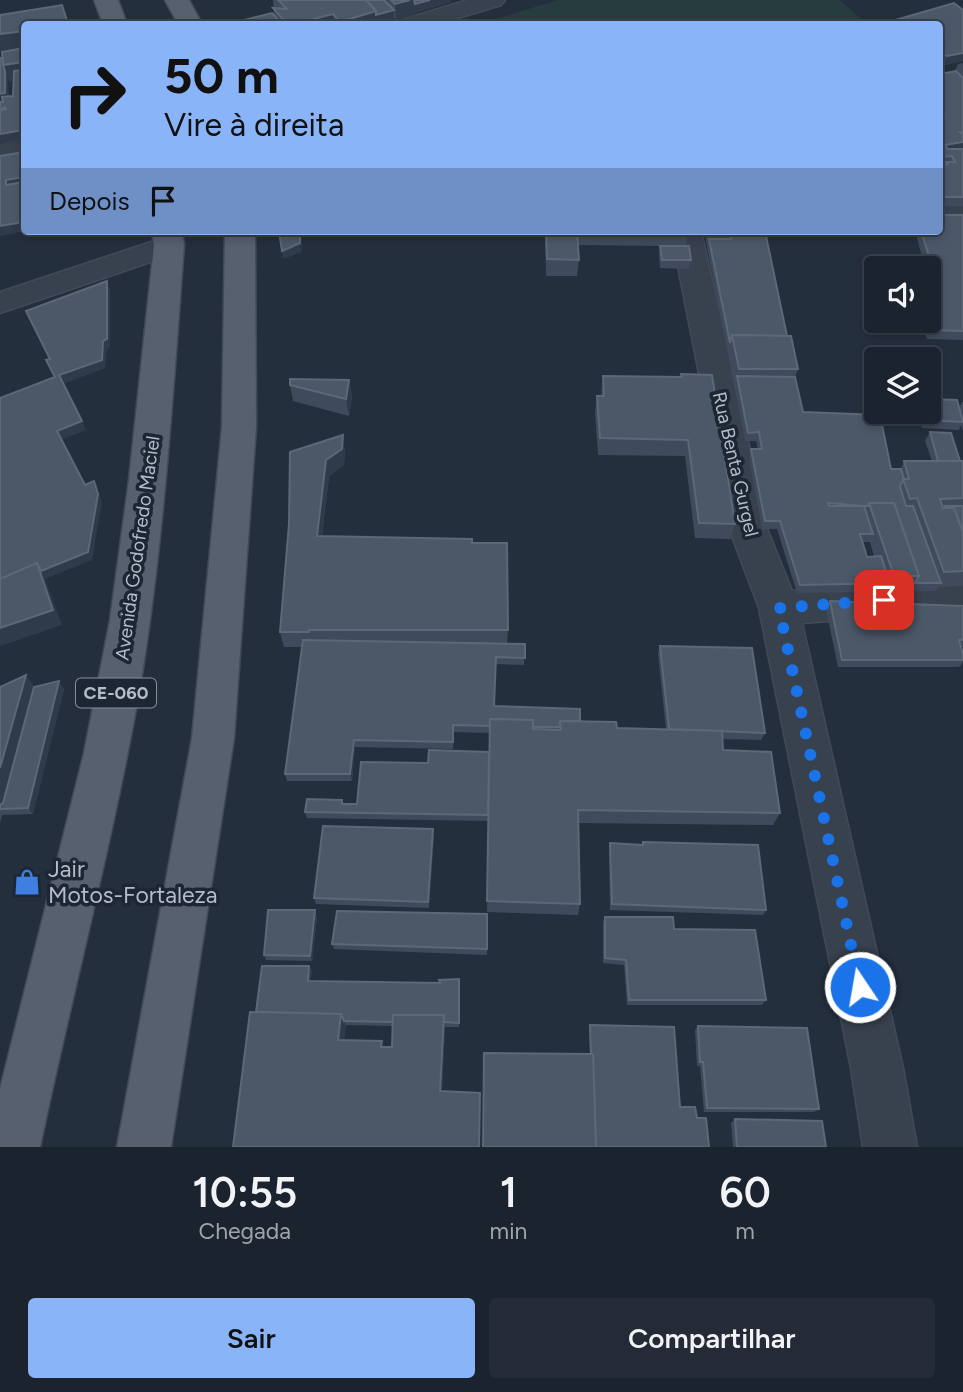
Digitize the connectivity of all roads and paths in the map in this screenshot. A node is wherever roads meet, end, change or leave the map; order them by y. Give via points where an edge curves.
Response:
1 (106, 0) edge
2 (177, 0) edge
3 (493, 0) edge
4 (114, 21) edge
5 (188, 21) edge
6 (424, 21) edge
7 (21, 148) edge
8 (0, 151) edge
9 (943, 213) edge
10 (963, 214) edge
11 (240, 235) edge
12 (687, 235) edge
13 (168, 238) edge
14 (0, 303) edge
15 (963, 595) edge
16 (779, 608) junction
17 (13, 1094) edge
18 (13, 1147) edge
19 (144, 1147) edge
20 (890, 1147) edge

1 - 4 main road
2 - 5 main road
3 - 6 street
7 - 8 street
9 - 10 street
11 - 19 main road via 239,427 214,738
12 - 16 street, Rua Benta Gurgel via 749,531
13 - 14 street
13 - 17 main road, Avenida Godofredo Maciel / CE-060 via 154,418 130,621 93,811
15 - 16 street
16 - 20 street, Rua Benta Gurgel
17 - 18 main road, Avenida Godofredo Maciel / CE-060

